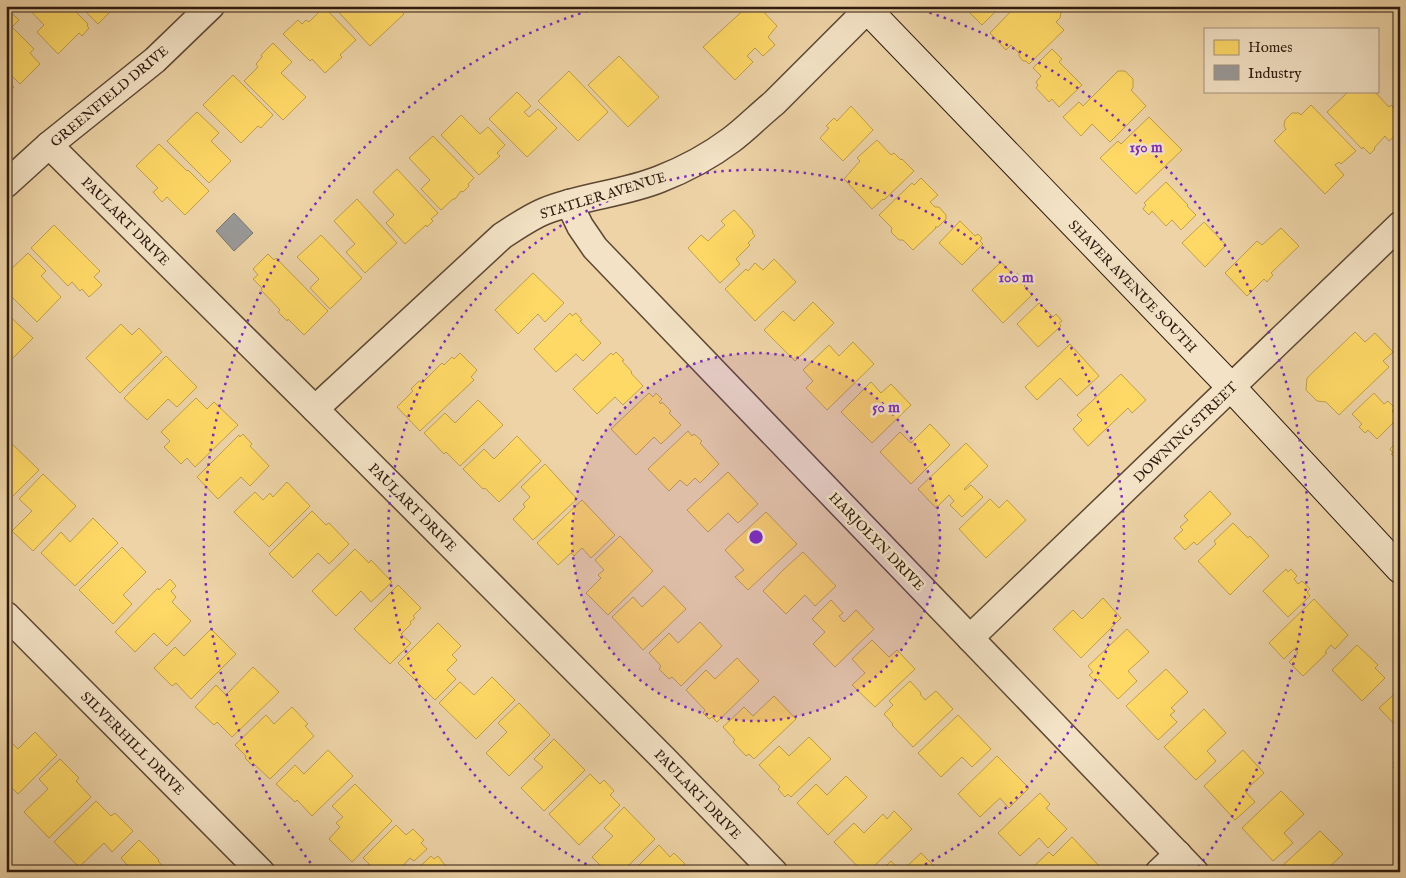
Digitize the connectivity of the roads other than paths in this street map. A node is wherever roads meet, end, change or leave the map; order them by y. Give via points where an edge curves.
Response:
1 (211, 6) edge
2 (867, 7) edge
3 (49, 145) junction
4 (6, 184) edge
5 (569, 203) junction
6 (1400, 226) edge
7 (1231, 387) junction
8 (316, 409) junction
9 (1400, 568) edge
10 (6, 615) edge
11 (970, 638) junction
12 (1186, 863) edge
13 (260, 872) edge
14 (774, 872) edge
15 (1159, 872) edge

1 - 3 street, GREENFIELD DRIVE via 155,60
2 - 5 street, STATLER AVENUE via 774,103 731,140 660,179 614,194
2 - 7 street, SHAVER AVENUE SOUTH
3 - 4 street, GREENFIELD DRIVE
3 - 8 street, PAULART DRIVE
5 - 8 street, STATLER AVENUE via 544,211 502,236
5 - 11 street, HARJOLYN DRIVE via 595,248
6 - 7 street, DOWNING STREET
7 - 9 street, SHAVER AVENUE SOUTH
7 - 11 street, DOWNING STREET
8 - 14 street, PAULART DRIVE
10 - 13 street, SILVERHILL DRIVE
11 - 12 street, HARJOLYN DRIVE
12 - 15 street

